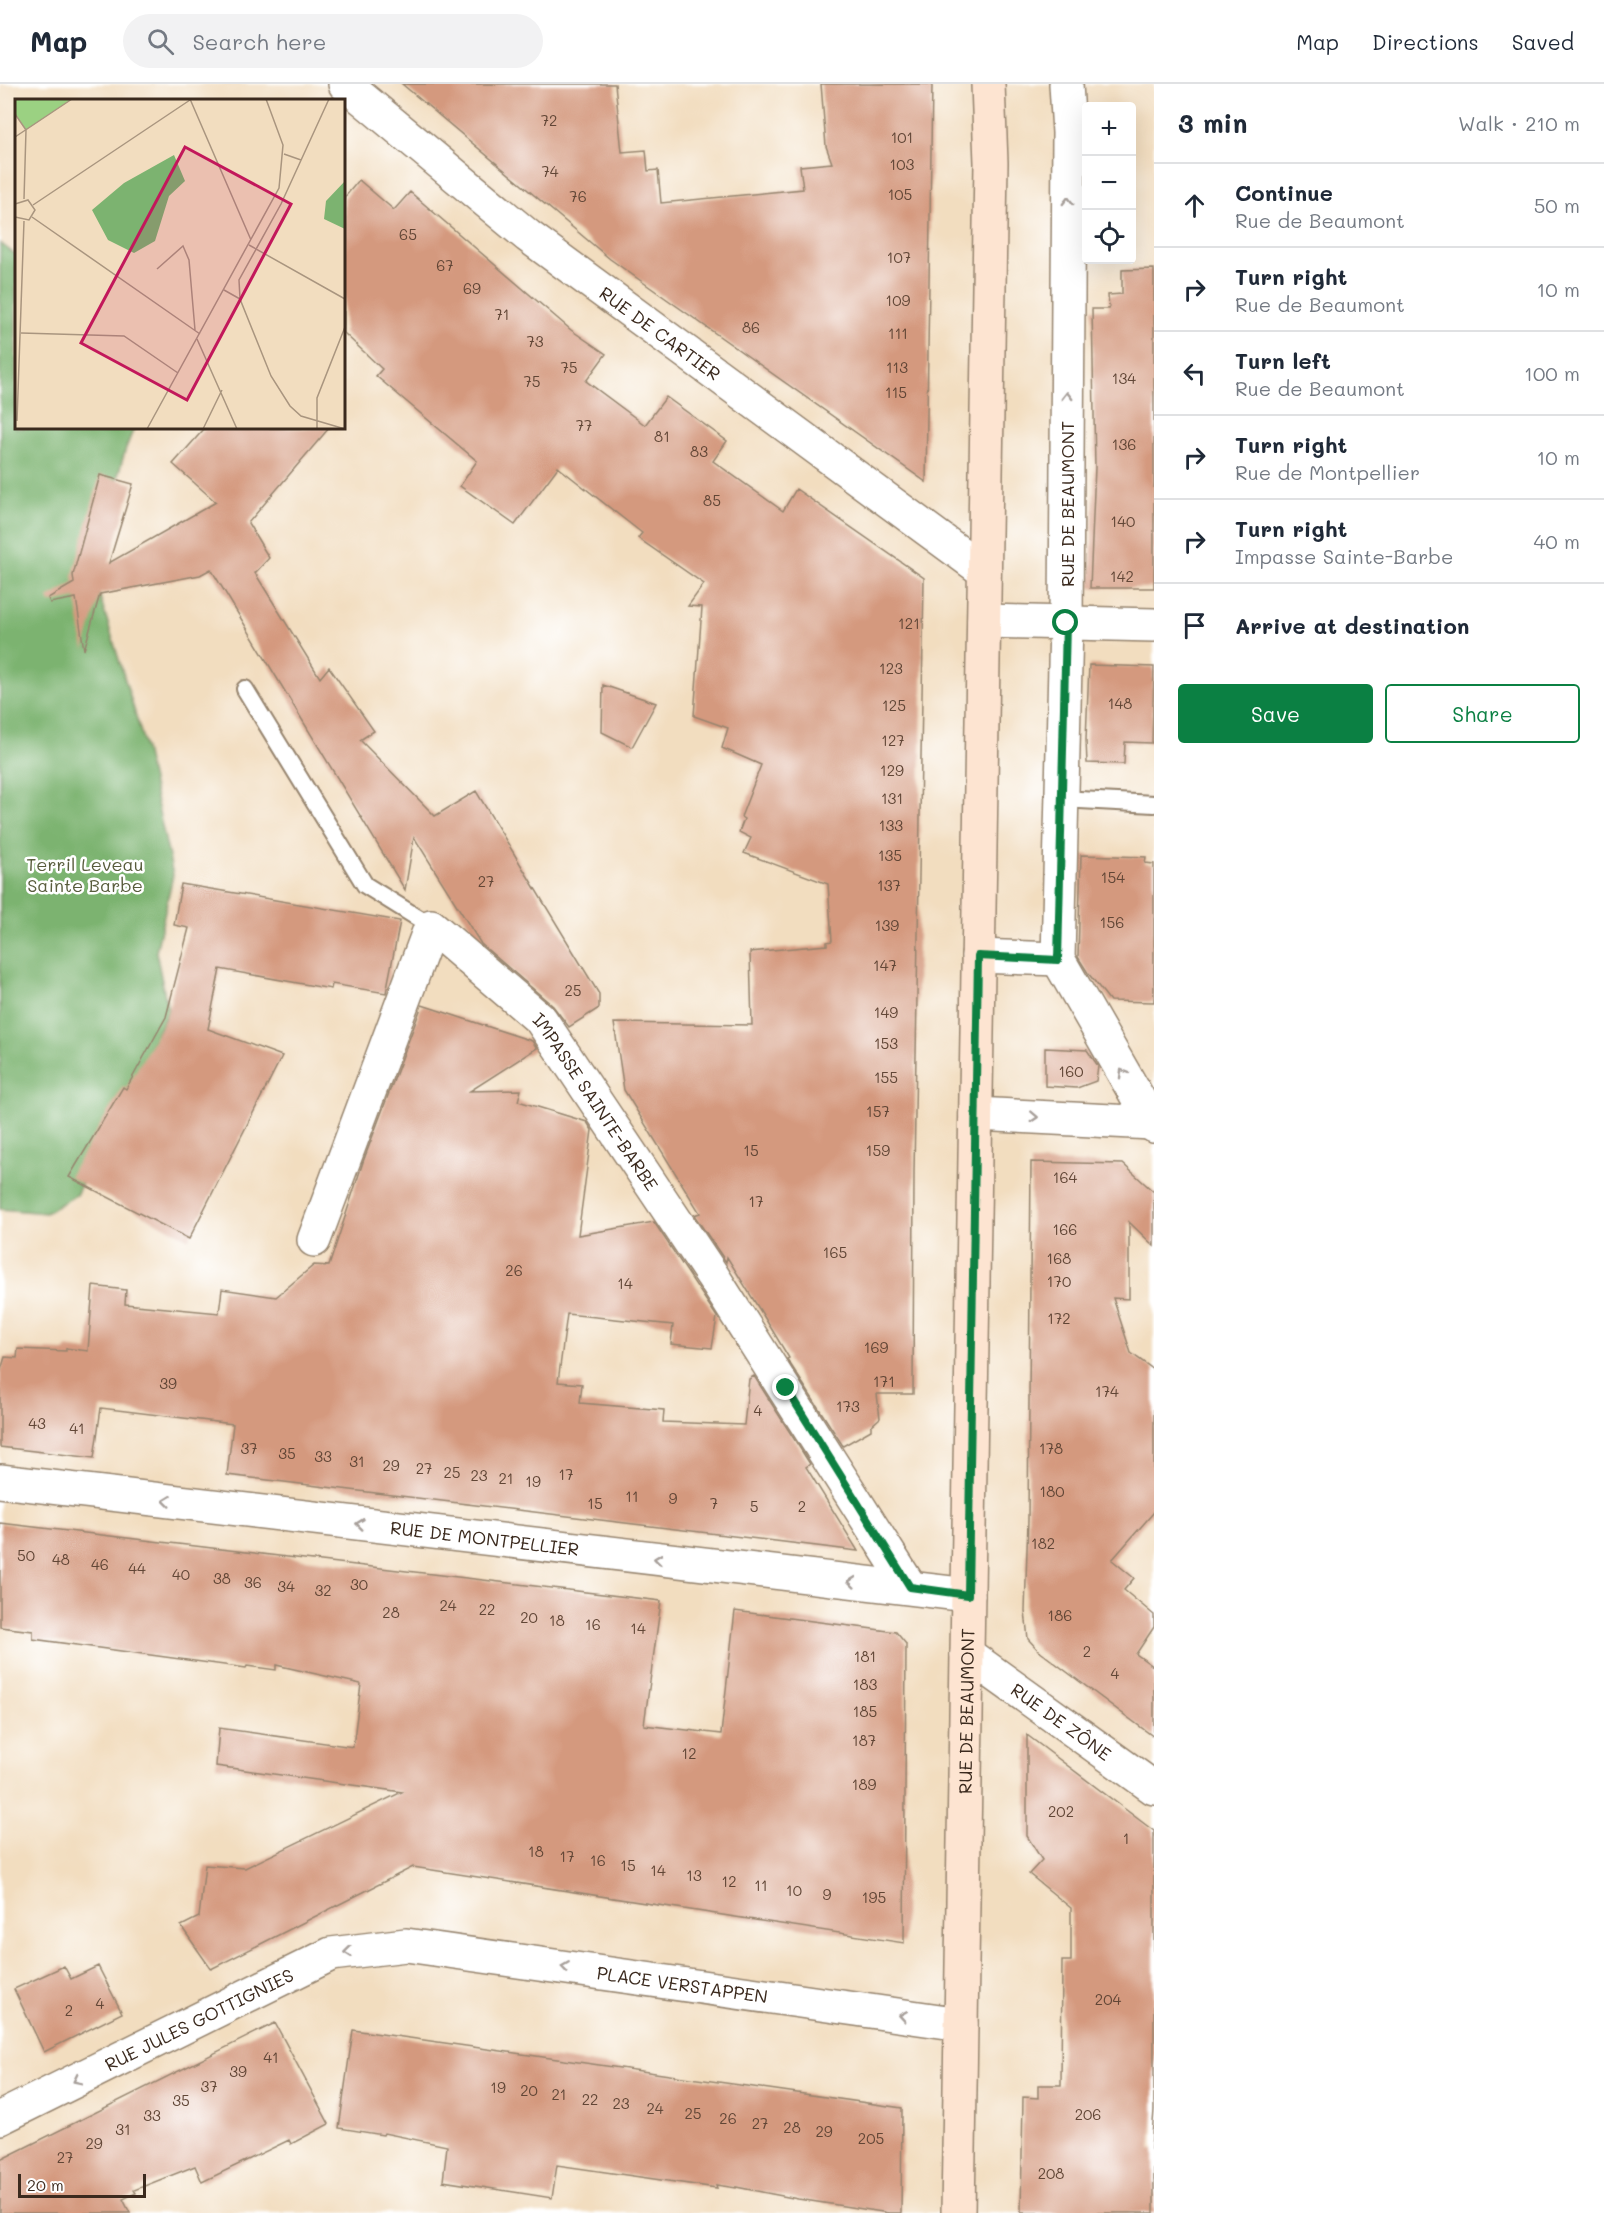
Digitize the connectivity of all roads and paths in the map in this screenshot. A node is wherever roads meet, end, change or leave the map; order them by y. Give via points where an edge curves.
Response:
1 (345, 84) edge
2 (988, 84) edge
3 (1066, 84) edge
4 (984, 571) junction
5 (984, 621) junction
6 (1066, 623) junction
7 (1154, 625) edge
8 (245, 689) dead end
9 (1061, 800) junction
10 (1154, 804) edge
11 (431, 926) junction
12 (978, 956) junction
13 (1058, 960) junction
14 (976, 1114) junction
15 (1153, 1125) edge
16 (314, 1240) dead end
17 (0, 1481) edge
18 (910, 1587) junction
19 (968, 1595) junction
20 (967, 1654) junction
21 (1154, 1788) edge
22 (406, 1945) joint
23 (961, 2024) junction
24 (0, 2118) edge
25 (958, 2213) edge

1 - 4 street, RUE DE CARTIER via 528,236
2 - 4 main road, RUE DE BEAUMONT via 991,163
6 -> 3 street, RUE DE BEAUMONT
4 - 5 main road, RUE DE BEAUMONT
5 - 6 street
5 - 12 main road, RUE DE BEAUMONT
6 - 7 street
6 - 9 street, RUE DE BEAUMONT
8 - 11 lane via 365,885
9 - 10 lane
9 - 13 street, RUE DE BEAUMONT
11 - 16 street
11 - 18 street, IMPASSE SAINTE-BARBE via 541,1020 712,1275
12 - 13 street
12 - 14 main road, RUE DE BEAUMONT
15 -> 13 street
14 -> 15 street
14 - 19 main road, RUE DE BEAUMONT
18 -> 17 street, RUE DE MONTPELLIER
18 - 19 street, RUE DE MONTPELLIER
19 - 20 main road, RUE DE BEAUMONT
20 - 21 street, RUE DE ZÔNE
20 - 23 main road, RUE DE BEAUMONT
23 -> 22 street, PLACE VERSTAPPEN
22 -> 24 street, RUE JULES GOTTIGNIES via 331,1954
23 - 25 main road, RUE DE BEAUMONT

